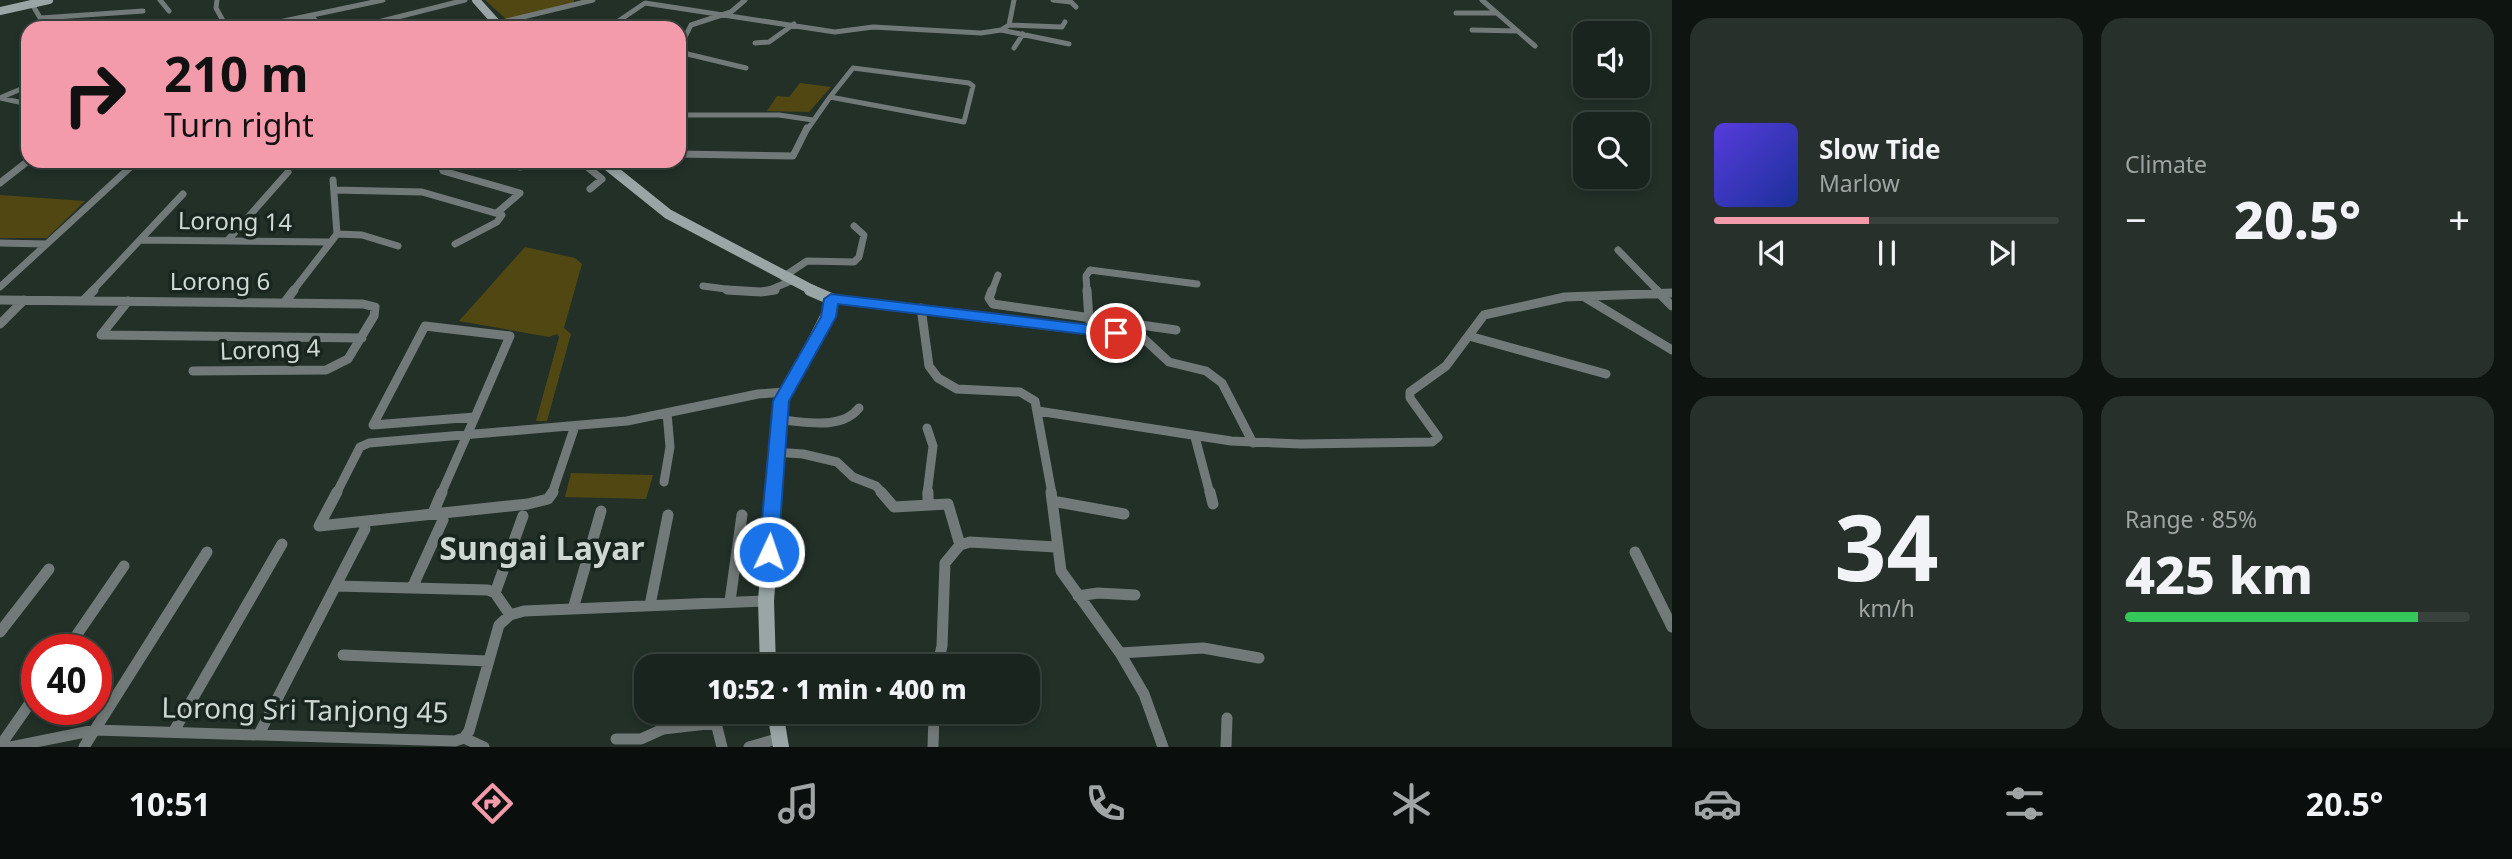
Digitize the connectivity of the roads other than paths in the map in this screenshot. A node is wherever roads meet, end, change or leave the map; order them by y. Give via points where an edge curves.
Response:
1 (49, 0) edge
2 (160, 0) edge
3 (217, 0) edge
4 (383, 0) edge
5 (425, 0) edge
6 (465, 0) edge
7 (476, 0) edge
8 (593, 0) edge
9 (745, 0) edge
10 (1014, 0) edge
11 (1054, 0) edge
12 (1482, 0) edge
13 (32, 4) junction
14 (580, 4) junction
15 (1076, 6) dead end
16 (349, 8) junction
17 (435, 8) junction
18 (589, 8) dead end
19 (0, 11) edge
20 (143, 11) dead end
21 (169, 11) dead end
22 (728, 13) junction
23 (1456, 13) dead end
24 (1497, 13) junction
25 (311, 16) junction
26 (41, 18) junction
27 (42, 21) edge
28 (223, 21) edge
29 (286, 21) edge
30 (316, 21) edge
31 (362, 21) edge
32 (382, 21) edge
33 (495, 21) edge
34 (514, 21) edge
35 (618, 21) edge
36 (1065, 22) dead end
37 (794, 24) junction
38 (1009, 24) junction
39 (1001, 30) junction
40 (1472, 30) dead end
41 (1518, 31) junction
42 (1023, 34) junction
43 (686, 35) edge
44 (754, 43) dead end
45 (1069, 44) dead end
46 (1535, 46) dead end
47 (1014, 48) dead end
48 (686, 51) edge
49 (746, 68) dead end
50 (21, 89) edge
51 (830, 97) junction
52 (0, 98) edge
53 (21, 102) edge
54 (686, 115) edge
55 (813, 120) junction
56 (686, 154) edge
57 (21, 166) edge
58 (129, 168) edge
59 (443, 168) edge
60 (588, 168) edge
61 (611, 168) edge
62 (288, 172) dead end
63 (332, 180) dead end
64 (0, 183) edge
65 (590, 189) dead end
66 (334, 190) junction
67 (183, 194) dead end
68 (498, 212) junction
69 (853, 226) dead end
70 (337, 234) junction
71 (141, 240) junction
72 (228, 240) junction
73 (328, 242) junction
74 (0, 243) edge
75 (46, 244) junction
76 (456, 244) dead end
77 (398, 246) dead end
78 (1618, 250) dead end
79 (998, 275) dead end
80 (787, 279) junction
81 (1197, 284) dead end
82 (703, 286) dead end
83 (0, 287) edge
84 (1659, 292) junction
85 (1672, 293) edge
86 (1585, 297) junction
87 (831, 299) junction
88 (0, 300) edge
89 (24, 300) junction
90 (83, 300) junction
91 (128, 301) junction
92 (285, 302) junction
93 (1672, 306) edge
94 (1014, 307) junction
95 (921, 308) junction
96 (1037, 310) junction
97 (1088, 317) junction
98 (1013, 319) junction
99 (1037, 322) junction
100 (0, 324) edge
101 (1089, 329) junction
102 (1176, 330) dead end
103 (1469, 335) junction
104 (362, 338) junction
105 (1672, 350) edge
106 (346, 362) joint
107 (193, 371) dead end
108 (1606, 374) dead end
109 (784, 392) junction
110 (859, 408) dead end
111 (1038, 411) junction
112 (667, 413) junction
113 (476, 417) junction
114 (778, 420) junction
115 (575, 426) junction
116 (927, 428) dead end
117 (468, 434) junction
118 (1195, 437) junction
119 (1253, 443) junction
120 (774, 452) junction
121 (664, 482) dead end
122 (1052, 501) junction
123 (928, 504) junction
124 (1213, 505) dead end
125 (601, 511) dead end
126 (668, 514) dead end
127 (1124, 514) dead end
128 (742, 515) dead end
129 (523, 516) dead end
130 (438, 517) junction
131 (365, 529) dead end
132 (282, 544) dead end
133 (960, 545) junction
134 (1056, 547) junction
135 (207, 552) dead end
136 (1635, 552) dead end
137 (124, 566) dead end
138 (49, 569) dead end
139 (336, 586) junction
140 (412, 588) junction
141 (495, 593) junction
142 (1135, 595) dead end
143 (1078, 596) junction
144 (730, 601) junction
145 (766, 601) junction
146 (650, 605) junction
147 (573, 609) junction
148 (510, 615) junction
149 (1672, 627) edge
150 (0, 632) edge
151 (77, 634) edge
152 (1120, 653) junction
153 (768, 654) edge
154 (940, 654) edge
155 (343, 655) dead end
156 (1259, 659) dead end
157 (488, 661) junction
158 (21, 716) edge
159 (1227, 718) dead end
160 (706, 724) edge
161 (716, 724) edge
162 (777, 724) edge
163 (934, 724) edge
164 (94, 730) junction
165 (174, 731) junction
166 (259, 733) junction
167 (464, 738) junction
168 (616, 740) dead end
169 (780, 742) edge
170 (0, 746) edge
171 (11, 747) edge
172 (84, 747) edge
173 (484, 747) edge
174 (722, 747) edge
175 (749, 747) edge
176 (933, 747) edge
177 (1163, 747) edge
178 (1226, 747) edge

1 - 13 street
2 - 21 street
3 - 28 street
4 - 16 street
5 - 17 street
6 - 17 street
7 - 33 street
8 - 14 street
9 - 22 street
10 - 38 street
11 - 15 street
12 - 24 street
13 - 19 street
13 - 26 street
14 - 18 street
14 - 34 street
16 - 25 street
16 - 31 street
17 - 32 street
20 - 26 street
22 - 35 street via 642,3
22 - 37 street
22 - 43 street via 691,25
23 - 24 street
24 - 41 street
25 - 29 street
25 - 30 street
26 - 27 street
36 - 38 street via 1062,27
37 - 39 street via 835,32 866,27 973,33
37 - 44 street via 769,42
38 - 39 street
39 - 42 street
40 - 41 street
41 - 46 street
42 - 45 street
42 - 47 street
48 - 49 street
50 - 52 street
51 - 51 street via 853,68 973,86 964,122
51 - 55 street
52 - 53 street
54 - 55 street via 779,115
55 - 56 street via 793,156
57 - 64 street
58 - 75 street
59 - 68 street via 520,193
60 - 65 street via 602,180
61 - 80 street via 662,210
62 - 72 street
63 - 66 street
66 - 68 street via 414,191
66 - 70 street
67 - 71 street
68 - 76 street via 502,216 498,222
69 - 80 street via 864,235 854,262 807,261
70 - 73 street
70 - 77 street via 362,235
71 - 72 street, Lorong 14
71 - 90 street
72 - 73 street, Lorong 14
73 - 92 street
74 - 75 street
75 - 83 street
78 - 84 street
79 - 94 street via 990,302
80 - 82 street via 783,289 772,292
80 - 87 street
81 - 97 street via 1090,270 1086,276
84 - 85 street
84 - 86 street
84 - 93 street
86 - 103 street via 1490,312
86 - 105 street
87 - 95 street
87 - 109 street via 828,317
88 - 89 street, Lorong 6
89 - 90 street, Lorong 6
89 - 100 street
90 - 91 street, Lorong 6
91 - 92 street, Lorong 6
91 - 104 street via 100,335
92 - 104 street, Lorong 6 via 371,304 377,311
94 - 96 street
94 - 98 street
95 - 98 street
95 - 111 street via 929,366 938,378 962,390 1025,393
96 - 97 street
96 - 99 street
97 - 101 street
97 - 102 street
98 - 99 street
99 - 101 street
101 - 119 street via 1142,337 1153,341 1172,363 1208,372 1229,393
103 - 108 street
103 - 119 street via 1446,366 1410,392 1438,438 1432,442
104 - 106 street, Lorong 6
106 - 107 street, Lorong 4 via 313,372
109 - 112 street
109 - 114 street
110 - 114 street via 845,420
111 - 118 street
111 - 122 street
112 - 115 street
112 - 121 street via 670,439
113 - 113 street via 510,336 427,326 371,422 377,426
113 - 117 street
114 - 120 street
115 - 117 street
115 - 130 street via 548,499
116 - 123 street via 934,447
117 - 130 street
117 - 130 street via 365,444 319,526
118 - 119 street
118 - 124 street
120 - 123 street via 837,462 853,477 876,486 894,507
120 - 145 street
122 - 127 street
122 - 134 street
123 - 133 street via 952,506 954,537
125 - 147 street
126 - 146 street
128 - 144 street
129 - 141 street
130 - 140 street
131 - 139 street
132 - 165 street
133 - 134 street
133 - 154 street via 945,563
134 - 143 street via 1060,570
135 - 164 street
136 - 149 street
137 - 151 street
138 - 150 street
139 - 140 street
139 - 166 street
140 - 141 street
141 - 148 street
142 - 143 street
143 - 152 street
144 - 145 street
144 - 146 street
145 - 153 street
146 - 147 street
147 - 148 street
148 - 157 street, Lorong Sri Tanjong 45 via 499,625
152 - 156 street via 1203,648
152 - 177 street via 1144,694
155 - 157 street
157 - 167 street, Lorong Sri Tanjong 45
158 - 170 street
159 - 178 street
160 - 168 street
161 - 174 street
162 - 169 street
163 - 176 street
164 - 165 street, Lorong Sri Tanjong 45
164 - 171 street, Lorong Sri Tanjong 45
164 - 172 street
165 - 166 street, Lorong Sri Tanjong 45
166 - 167 street, Lorong Sri Tanjong 45
167 - 173 street
169 - 175 street

